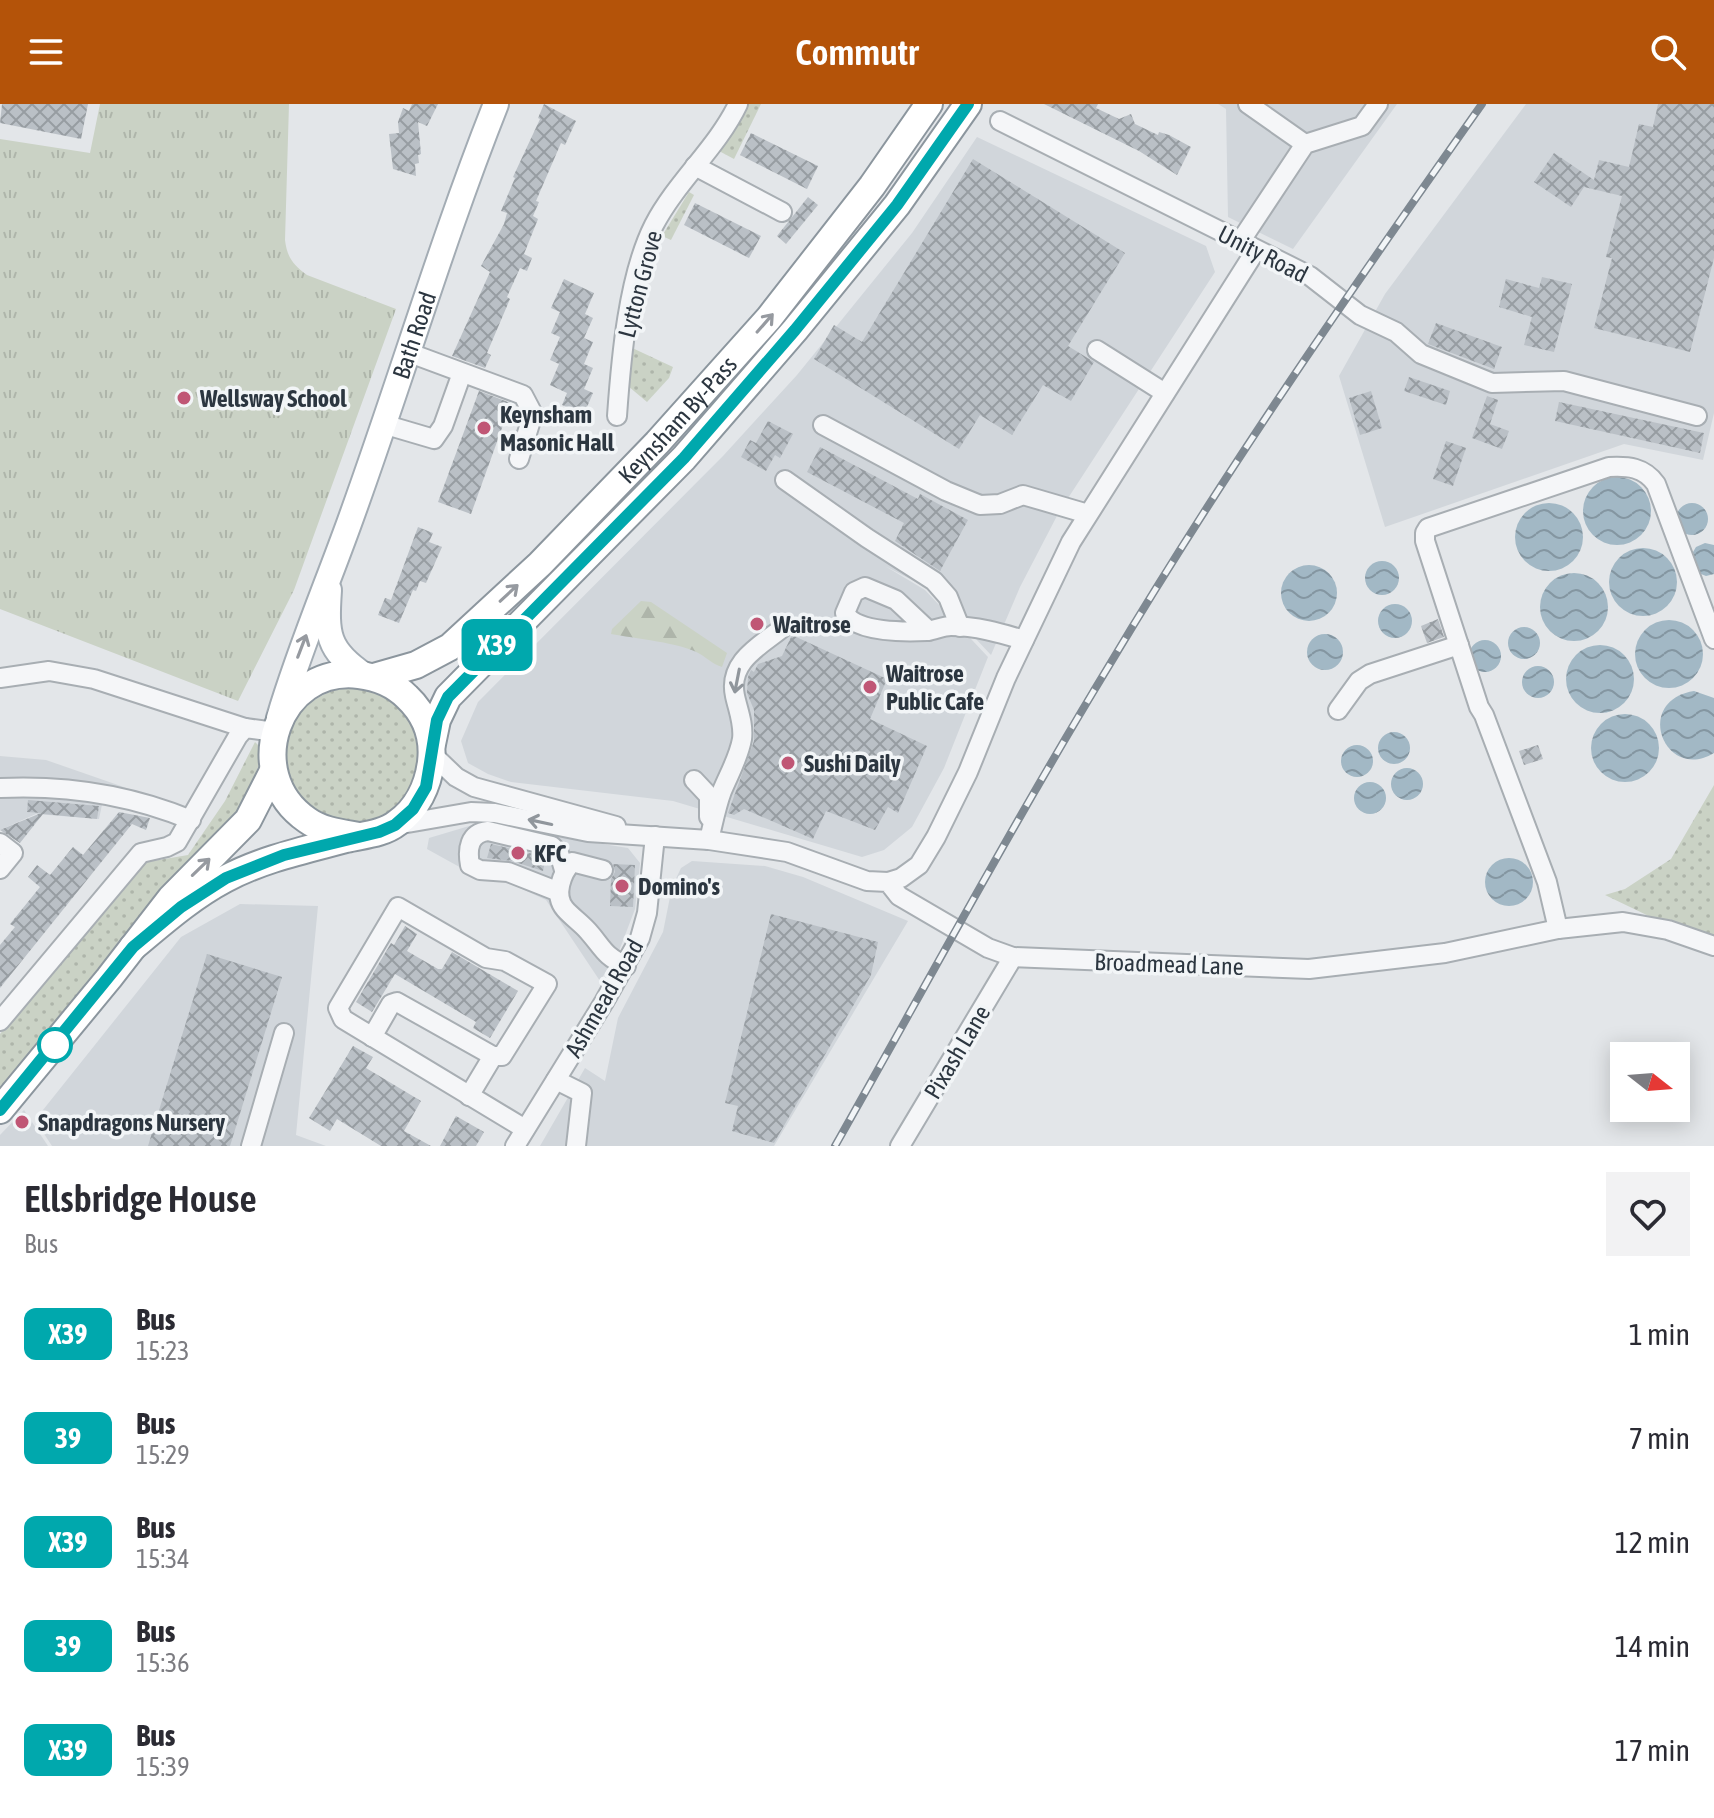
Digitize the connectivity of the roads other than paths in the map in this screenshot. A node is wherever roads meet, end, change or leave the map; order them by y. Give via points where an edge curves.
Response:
1 (496, 104) edge
2 (738, 104) edge
3 (929, 104) edge
4 (968, 104) edge
5 (1248, 104) edge
6 (1378, 104) edge
7 (1000, 121) dead end
8 (1305, 144) junction
9 (695, 166) junction
10 (782, 212) dead end
11 (1248, 246) junction
12 (1097, 350) dead end
13 (407, 352) junction
14 (462, 373) junction
15 (1165, 393) junction
16 (617, 416) dead end
17 (1697, 416) dead end
18 (383, 424) junction
19 (823, 425) dead end
20 (519, 459) dead end
21 (785, 480) dead end
22 (1088, 514) junction
23 (331, 568) junction
24 (786, 625) dead end
25 (960, 627) junction
26 (929, 631) dead end
27 (1714, 639) edge
28 (1024, 640) junction
29 (1459, 645) junction
30 (369, 676) junction
31 (0, 678) edge
32 (1338, 710) dead end
33 (277, 726) junction
34 (245, 728) junction
35 (432, 749) junction
36 (738, 753) junction
37 (273, 771) junction
38 (0, 788) edge
39 (191, 820) junction
40 (395, 825) junction
41 (650, 835) junction
42 (359, 836) junction
43 (709, 840) junction
44 (0, 843) edge
45 (0, 869) edge
46 (564, 870) junction
47 (603, 870) dead end
48 (888, 882) junction
49 (559, 892) junction
50 (1558, 929) junction
51 (1714, 946) edge
52 (133, 947) junction
53 (1013, 957) junction
54 (626, 966) junction
55 (0, 1021) edge
56 (284, 1033) dead end
57 (372, 1037) junction
58 (493, 1056) junction
59 (556, 1080) junction
60 (469, 1096) junction
61 (0, 1110) edge
62 (525, 1129) junction
63 (251, 1146) edge
64 (515, 1146) edge
65 (576, 1146) edge
66 (900, 1146) edge

1 - 13 main road, Bath Road
2 - 9 street, Lytton Grove
30 -> 3 highway, Keynsham By-Pass via 416,665 450,647 540,564 769,318
4 - 35 highway, Keynsham By-Pass via 897,205 694,446 448,697
5 - 8 street
6 - 8 street via 1362,126
7 - 11 street, Unity Road
8 - 11 street
9 - 10 street
9 - 16 street, Lytton Grove via 653,226 636,279 623,346 627,395
11 - 15 street
11 - 17 street, Unity Road via 1310,276 1421,354 1492,383 1564,381
12 - 15 street
13 - 14 street
13 - 18 main road, Bath Road
14 - 18 street via 434,439
14 - 20 street via 523,395 529,402 533,414
15 - 22 street
18 - 23 main road, Bath Road
19 - 22 street via 980,505 1023,495
21 - 25 street via 934,581 948,597
22 - 28 street
23 - 30 main road, Bath Road via 331,643 343,661
33 -> 23 main road, Bath Road
24 -> 36 street via 742,661 734,691 741,720
25 - 26 street
25 - 28 street
27 - 29 street via 1656,484 1640,469 1623,466 1428,528 1425,541
28 - 48 street via 936,837 919,865
29 - 32 street via 1370,674
29 - 50 street via 1547,882
30 - 33 highway via 345,673 312,682
30 - 35 highway via 416,705 427,723
31 - 34 street via 49,671 94,679
33 - 34 street
33 - 37 highway
34 - 39 street
35 - 40 highway via 426,787
35 - 41 street, Broadmead Lane via 456,777 474,787
36 - 43 street
36 - 43 street via 718,775 699,783 709,796
37 - 42 highway via 288,802 308,821
52 -> 37 highway via 171,898 248,820
38 - 39 street via 105,794
39 - 55 street via 177,842 141,853
41 -> 40 street, Broadmead Lane via 588,832 471,812
40 - 42 highway
41 - 43 street, Broadmead Lane
41 - 54 street, Ashmead Road via 647,913
42 - 52 highway via 284,855 226,878
43 - 48 street, Broadmead Lane via 787,852 867,881
44 - 45 street via 13,853
46 - 47 street via 572,862
46 - 49 street
46 - 49 street via 552,846 488,831 472,839 468,854 470,865 480,870 521,875
48 - 53 street, Broadmead Lane via 899,896
49 - 54 street via 563,908 607,957
50 - 51 street, Broadmead Lane via 1623,922
50 - 53 street, Broadmead Lane via 1445,953 1309,969
52 - 61 highway
53 - 66 street, Pixash Lane
54 - 59 street, Ashmead Road
56 - 63 street
57 - 58 street via 397,1002
57 - 58 street via 343,1019 338,1008 398,907 486,958 505,961 547,984 502,1056
57 - 60 street
58 - 60 street
59 - 62 street, Ashmead Road
59 - 65 street via 582,1093
60 - 62 street
62 - 64 street, Ashmead Road

